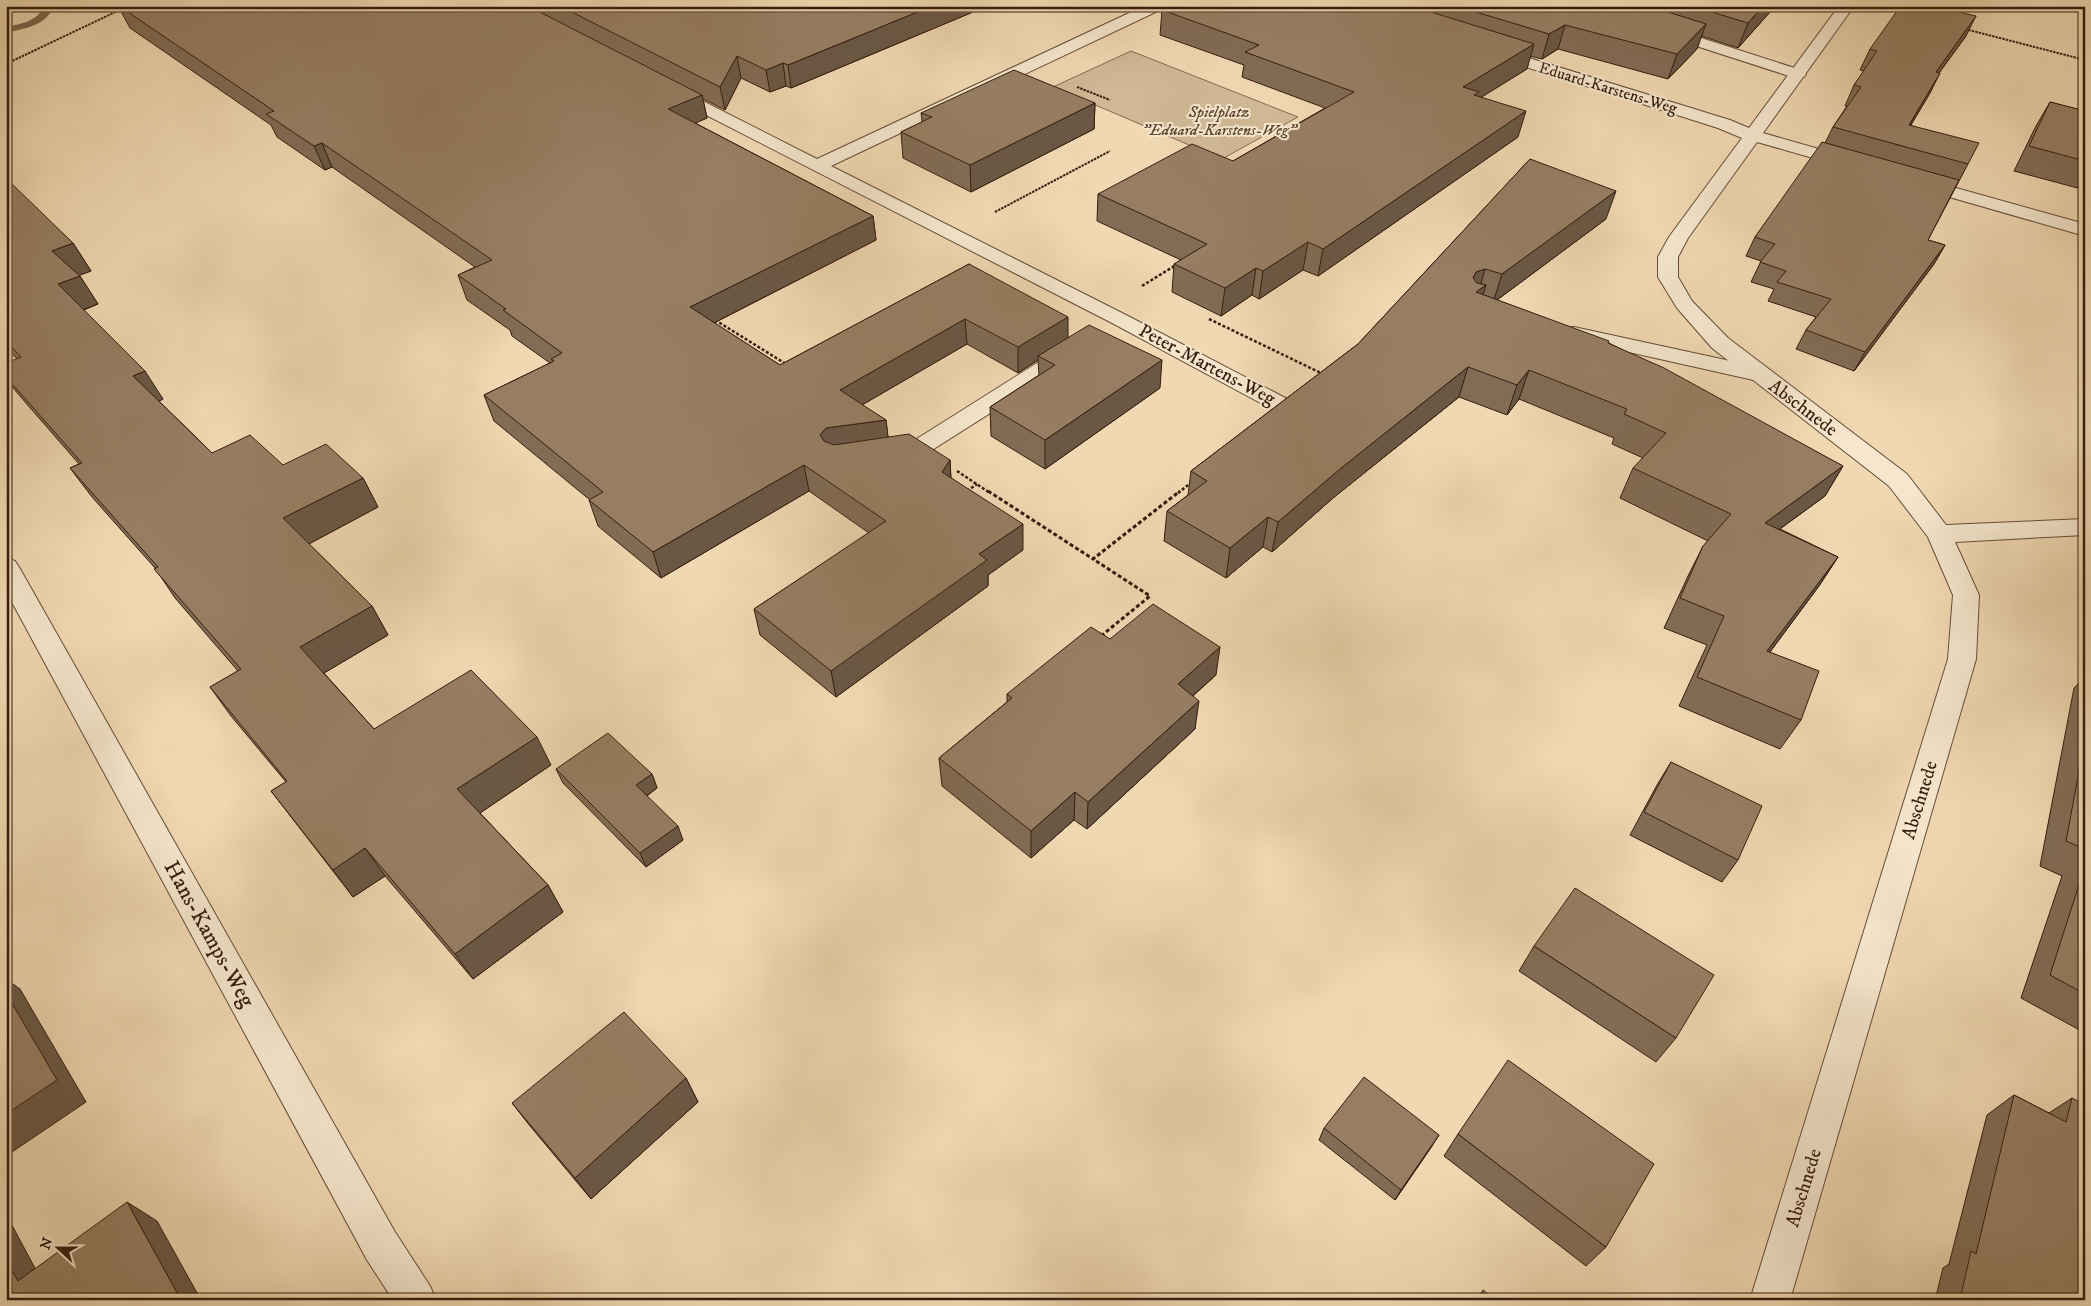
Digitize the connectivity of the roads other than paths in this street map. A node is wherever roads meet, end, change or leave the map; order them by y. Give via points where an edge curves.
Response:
1 (1157, 6) edge
2 (1846, 6) edge
3 (1649, 27) edge
4 (1480, 48) edge
5 (1798, 74) junction
6 (651, 81) edge
7 (1753, 136) junction
8 (816, 166) junction
9 (1867, 168) edge
10 (1905, 179) edge
11 (2085, 230) edge
12 (1556, 328) edge
13 (1104, 331) junction
14 (1758, 374) junction
15 (1287, 408) edge
16 (866, 458) edge
17 (2085, 527) edge
18 (1940, 534) junction
19 (6, 567) edge
20 (416, 1300) edge
21 (1770, 1300) edge

1 - 8 street
2 - 5 street, Abschnede
3 - 5 street
4 - 7 street, Eduard-Karstens-Weg via 1724,124
5 - 7 street, Abschnede
6 - 8 street, Peter-Martens-Weg
7 - 9 street, Eduard-Karstens-Weg
7 - 14 street, Abschnede via 1679,237 1668,257 1668,277 1684,304 1720,343
8 - 13 street, Peter-Martens-Weg
10 - 11 street
12 - 14 street, Abschnede
13 - 15 street, Peter-Martens-Weg
13 - 16 street via 913,452
14 - 18 street, Abschnede via 1898,480
17 - 18 street
18 - 21 street, Abschnede via 1966,594 1962,659
19 - 20 street, Hans-Kamps-Weg via 381,1246

